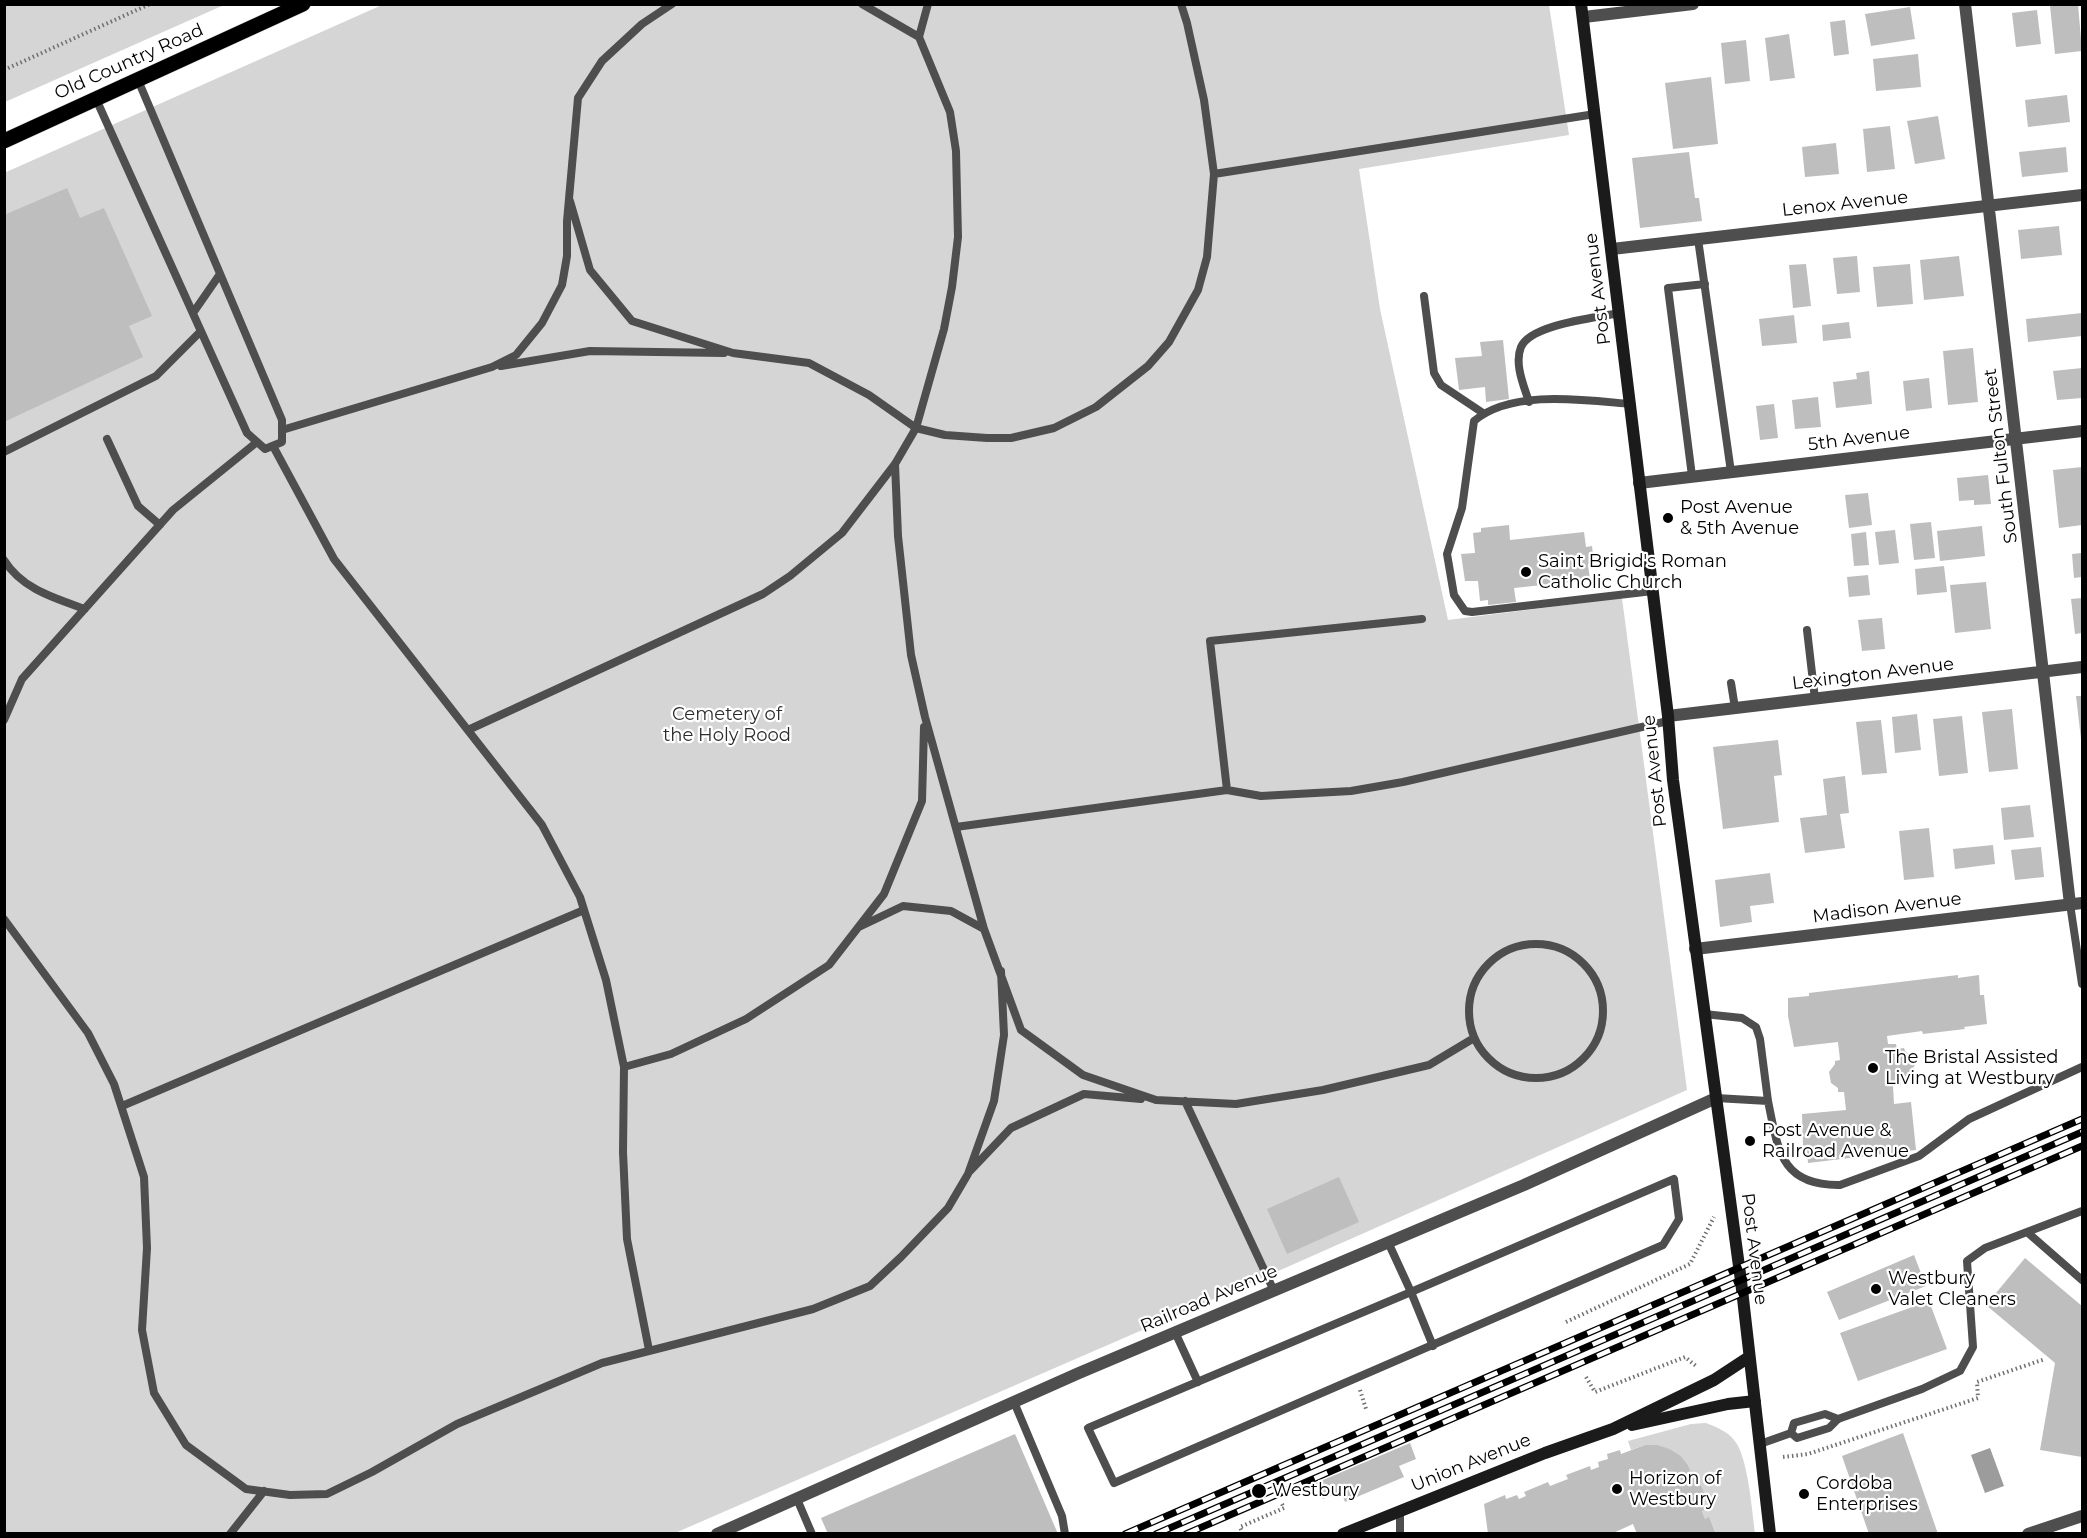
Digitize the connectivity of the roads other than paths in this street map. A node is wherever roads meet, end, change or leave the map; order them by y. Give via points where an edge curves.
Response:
1 (303, 4) edge
2 (672, 4) edge
3 (862, 4) edge
4 (928, 4) edge
5 (1181, 4) edge
6 (1965, 4) edge
7 (1688, 5) edge
8 (1583, 11) edge
9 (919, 37) junction
10 (138, 80) junction
11 (96, 99) junction
12 (1595, 114) junction
13 (4, 141) edge
14 (1214, 174) junction
15 (2082, 195) edge
16 (570, 201) junction
17 (1990, 206) junction
18 (1698, 239) junction
19 (1612, 249) junction
20 (220, 274) junction
21 (1705, 284) junction
22 (1424, 296) dead end
23 (193, 313) junction
24 (1619, 313) junction
25 (201, 331) junction
26 (733, 353) junction
27 (492, 367) junction
28 (1529, 402) junction
29 (1630, 404) junction
30 (1484, 413) junction
31 (916, 428) junction
32 (282, 430) junction
33 (2082, 431) edge
34 (107, 439) dead end
35 (2017, 439) junction
36 (257, 442) junction
37 (273, 446) junction
38 (4, 452) edge
39 (895, 464) junction
40 (1731, 472) junction
41 (1692, 477) junction
42 (1639, 483) junction
43 (160, 525) junction
44 (4, 560) edge
45 (1653, 591) junction
46 (85, 609) junction
47 (1422, 619) dead end
48 (1807, 630) dead end
49 (2082, 667) edge
50 (2044, 671) junction
51 (1731, 683) dead end
52 (1815, 699) junction
53 (1735, 708) junction
54 (925, 717) junction
55 (1668, 719) junction
56 (4, 720) edge
57 (468, 730) junction
58 (1227, 790) junction
59 (956, 827) junction
60 (2076, 904) edge
61 (584, 910) junction
62 (4, 919) edge
63 (857, 928) junction
64 (984, 929) junction
65 (1695, 949) junction
66 (1001, 971) junction
67 (2082, 984) edge
68 (1704, 1014) junction
69 (1474, 1038) junction
70 (624, 1067) junction
71 (2082, 1067) edge
72 (1716, 1098) junction
73 (1156, 1100) junction
74 (1185, 1101) junction
75 (1768, 1101) junction
76 (122, 1106) junction
77 (968, 1174) junction
78 (2082, 1211) edge
79 (2027, 1232) junction
80 (1388, 1242) junction
81 (2082, 1280) edge
82 (1274, 1291) junction
83 (1411, 1292) junction
84 (1175, 1332) junction
85 (1433, 1346) junction
86 (649, 1350) junction
87 (1749, 1357) junction
88 (1198, 1382) junction
89 (1755, 1401) junction
90 (1014, 1402) junction
91 (1838, 1419) junction
92 (1613, 1429) junction
93 (1791, 1432) junction
94 (1760, 1444) junction
95 (264, 1491) junction
96 (796, 1499) junction
97 (1400, 1510) junction
98 (2082, 1516) edge
99 (230, 1533) edge
100 (717, 1533) edge
101 (812, 1533) edge
102 (1065, 1533) edge
103 (1343, 1533) edge
104 (1400, 1533) edge
105 (1770, 1533) edge
106 (2028, 1533) edge

1 - 10 main road, Old Country Road
2 - 16 lane via 642,24 602,61 578,98
3 - 9 lane
4 - 9 lane
5 - 14 lane via 1204,100
6 - 17 street, South Fulton Street
7 - 8 street
8 - 12 main road, Post Avenue
9 - 31 lane via 950,112 956,152 958,237 944,329
10 - 11 main road, Old Country Road
10 - 20 lane
11 - 13 main road, Old Country Road
11 - 23 lane
12 - 14 lane
12 - 19 main road, Post Avenue
14 - 31 lane via 1207,257 1198,290 1169,342 1148,366 1096,407 1054,428 1011,438 987,438
15 - 17 street, Lenox Avenue
16 - 26 lane via 590,270 632,321
16 - 27 lane via 562,285 542,323 516,355
17 - 18 street, Lenox Avenue
17 - 35 street, South Fulton Street
18 - 19 street, Lenox Avenue
18 - 21 lane
19 - 24 main road, Post Avenue
20 - 23 lane
20 - 32 lane via 282,420
21 - 40 lane
21 - 41 lane via 1668,288
22 - 30 lane via 1434,373 1441,386
23 - 25 lane
24 - 28 lane via 1560,325 1529,337 1521,347 1518,364
24 - 29 main road, Post Avenue
25 - 36 lane via 247,433
25 - 38 lane via 156,376
26 - 27 lane via 590,351
26 - 31 lane via 808,363 869,395
27 - 32 lane
28 - 29 lane via 1569,399
28 - 30 lane
29 - 42 main road, Post Avenue
30 - 45 lane via 1474,421 1462,508 1447,554 1454,595 1465,611
31 - 39 lane
32 - 37 lane via 282,442
33 - 35 street, 5th Avenue
34 - 43 lane via 138,506
35 - 40 street, 5th Avenue
35 - 50 street, South Fulton Street
36 - 37 lane via 265,449
36 - 43 lane
37 - 57 lane via 334,559
39 - 54 lane via 898,536 911,655
39 - 57 lane via 842,532 763,594
40 - 41 street, 5th Avenue
41 - 42 street, 5th Avenue
42 - 45 main road, Post Avenue
43 - 46 lane
44 - 46 lane via 11,571 42,594
45 - 55 main road, Post Avenue
46 - 56 lane via 22,680
47 - 58 lane via 1210,641
48 - 52 lane
49 - 50 street, Lexington Avenue
50 - 52 street, Lexington Avenue
50 - 60 street, South Fulton Street
51 - 53 lane
52 - 53 street, Lexington Avenue
53 - 55 street, Lexington Avenue
54 - 59 lane
54 - 63 lane via 922,801 884,894
55 - 58 lane via 1351,791 1261,796
55 - 65 main road, Post Avenue
57 - 61 lane via 542,825
58 - 59 lane
59 - 64 lane
60 - 65 street, Madison Avenue
60 - 67 lane
61 - 70 lane via 606,980
61 - 76 lane
62 - 76 lane via 88,1033
63 - 64 lane via 903,906 951,911
63 - 70 lane via 829,965 746,1019 671,1054
64 - 66 lane
65 - 68 main road, Post Avenue
66 - 73 lane via 1021,1030 1083,1075
66 - 77 lane via 1004,1035 994,1101
68 - 72 main road, Post Avenue
68 - 75 lane via 1742,1018 1756,1027
69 - 69 lane via 1486,1057 1513,1074 1545,1078 1566,1071 1584,1058 1597,1041 1603,1020 1603,998 1595,977 1580,960 1561,948 1538,943 1505,951 1479,973 1470,994 1468,1016
69 - 74 lane via 1429,1065 1323,1090 1236,1104
70 - 86 lane via 627,1239
71 - 75 lane via 1969,1119 1919,1156 1840,1185 1809,1182 1783,1160
72 - 75 lane
72 - 80 street, Railroad Avenue
72 - 87 main road, Post Avenue
73 - 74 lane
73 - 77 lane via 1084,1094 1011,1128
74 - 82 lane
76 - 95 lane via 144,1177 147,1248 142,1330 154,1394 186,1445 246,1489
77 - 86 lane via 948,1208 870,1286 813,1309
78 - 79 lane
79 - 81 lane
79 - 91 lane via 1985,1248 1967,1261 1973,1347 1960,1371
80 - 82 street, Railroad Avenue
80 - 83 lane
82 - 84 street, Railroad Avenue
83 - 85 lane
83 - 85 lane via 1674,1179 1679,1219 1663,1245
83 - 88 lane
84 - 88 lane
84 - 90 street, Railroad Avenue
85 - 88 lane via 1114,1483 1088,1428
86 - 95 lane via 602,1363 457,1425 327,1494
87 - 89 main road, Post Avenue
87 - 92 main road, Union Avenue via 1713,1380
89 - 92 main road, Union Avenue
89 - 94 main road, Post Avenue
90 - 96 street, Railroad Avenue
90 - 102 lane via 1062,1516
91 - 93 lane via 1829,1428 1797,1438
91 - 93 lane via 1825,1414 1794,1423
92 - 97 main road, Union Avenue
93 - 94 lane
94 - 105 main road, Post Avenue
95 - 99 lane
96 - 100 street, Railroad Avenue
96 - 101 lane
97 - 103 main road, Union Avenue
97 - 104 lane
98 - 106 street

